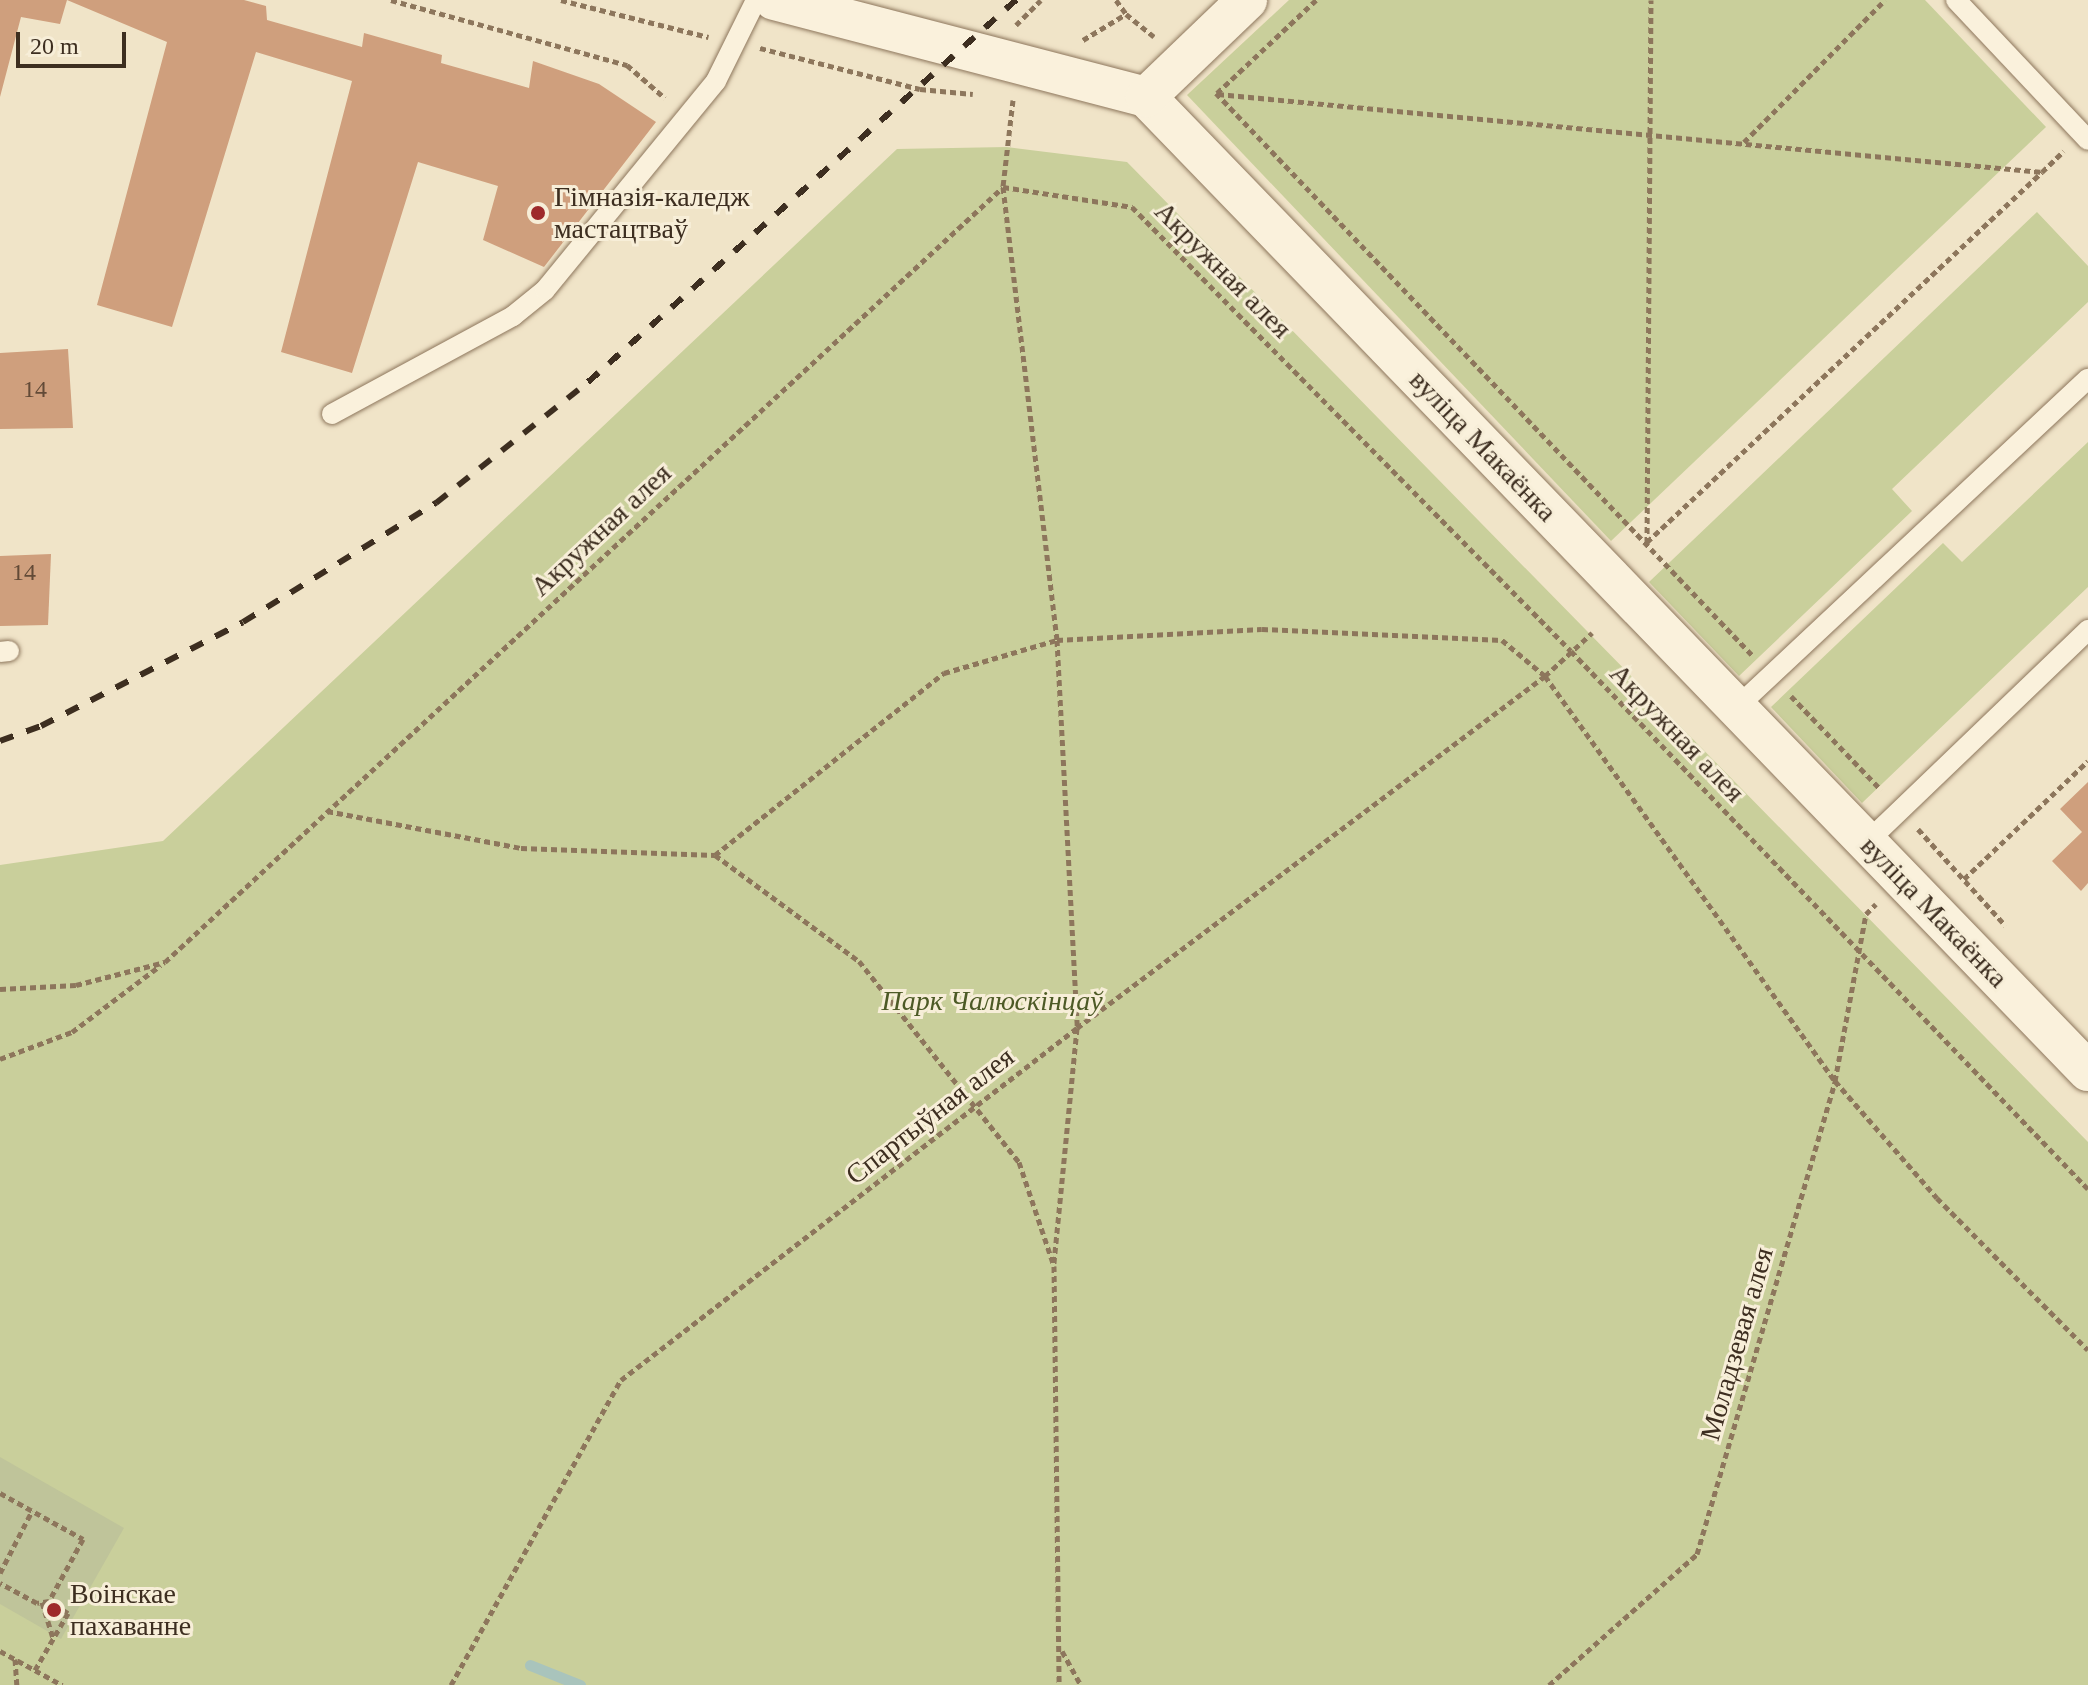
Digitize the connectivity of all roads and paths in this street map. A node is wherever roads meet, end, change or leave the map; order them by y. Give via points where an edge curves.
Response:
1 (391, 0) edge
2 (561, 0) edge
3 (756, 0) edge
4 (774, 0) edge
5 (1041, 0) edge
6 (1116, 0) edge
7 (1247, 0) edge
8 (1316, 0) edge
9 (1651, 0) edge
10 (1885, 0) edge
11 (1956, 0) edge
12 (1126, 14) junction
13 (1026, 31) dead end
14 (735, 42) junction
15 (1078, 43) dead end
16 (1164, 45) dead end
17 (1216, 93) junction
18 (982, 95) dead end
19 (997, 97) dead end
20 (1146, 97) junction
21 (1013, 99) junction
22 (1026, 101) dead end
23 (687, 116) junction
24 (1649, 131) junction
25 (2085, 137) edge
26 (1744, 142) junction
27 (2042, 172) junction
28 (1003, 187) junction
29 (2088, 379) edge
30 (332, 414) dead end
31 (1647, 543) junction
32 (2088, 630) edge
33 (1592, 633) dead end
34 (1057, 640) junction
35 (1571, 651) junction
36 (1771, 675) junction
37 (1545, 676) junction
38 (1736, 708) junction
39 (2088, 761) edge
40 (1900, 810) junction
41 (326, 811) junction
42 (1866, 843) junction
43 (715, 855) junction
44 (1964, 879) junction
45 (1884, 895) dead end
46 (2015, 937) dead end
47 (1859, 952) junction
48 (165, 962) junction
49 (0, 989) edge
50 (1077, 1028) junction
51 (0, 1059) edge
52 (2088, 1071) edge
53 (1835, 1081) junction
54 (978, 1104) junction
55 (2088, 1189) edge
56 (1054, 1266) junction
57 (2088, 1350) edge
58 (0, 1493) edge
59 (32, 1511) junction
60 (0, 1573) edge
61 (0, 1583) edge
62 (46, 1601) junction
63 (53, 1639) junction
64 (1062, 1650) junction
65 (0, 1651) edge
66 (15, 1659) junction
67 (35, 1670) junction
68 (17, 1685) edge
69 (62, 1685) edge
70 (451, 1685) edge
71 (1059, 1685) edge
72 (1081, 1685) edge
73 (1549, 1685) edge

1 - 23 path via 627,65
2 - 14 path
3 - 14 lane
4 - 20 street
5 - 13 path via 1013,28
6 - 12 path
7 - 20 street
8 - 17 path
9 - 24 path
10 - 26 path
11 - 25 lane
12 - 15 path
12 - 16 path
14 - 18 path via 920,89
14 - 23 lane via 716,81
17 - 24 path
17 - 31 path
19 - 21 path
20 - 38 street, вуліца Макаёнка
21 - 22 path
21 - 28 path
23 - 30 lane via 545,290 513,316
24 - 26 path
24 - 31 path
25 - 27 path
26 - 27 path
27 - 31 path
28 - 34 path
28 - 35 path, Акружная алея via 1132,207
28 - 41 path, Акружная алея
29 - 36 lane
31 - 36 path
32 - 40 lane
33 - 35 path, Спартыўная алея
34 - 37 path via 1262,629 1502,640
34 - 43 path via 944,673
34 - 50 path
35 - 37 path, Спартыўная алея
35 - 47 path, Акружная алея
36 - 38 lane
36 - 40 path
37 - 50 path, Спартыўная алея
37 - 53 path
38 - 42 street, вуліца Макаёнка
39 - 44 path
40 - 42 lane
40 - 44 path
41 - 43 path via 521,848
41 - 48 path, Акружная алея
42 - 52 street, вуліца Макаёнка
43 - 54 path via 859,961
44 - 46 path
45 - 47 path, Моладзевая алея via 1866,914
47 - 53 path, Моладзевая алея
47 - 55 path, Акружная алея
48 - 49 path, Акружная алея via 76,985
48 - 51 path via 72,1032
50 - 54 path, Спартыўная алея
50 - 56 path
53 - 57 path via 1937,1198
53 - 73 path, Моладзевая алея via 1697,1554
54 - 56 path via 1019,1162
54 - 70 path, Спартыўная алея via 621,1380
56 - 64 path
58 - 59 path
59 - 60 path
59 - 62 path via 83,1539
61 - 62 path
62 - 63 path
62 - 63 path via 68,1613
63 - 67 path
64 - 71 path
64 - 72 path
65 - 66 path
66 - 67 path
66 - 68 path
67 - 69 path

